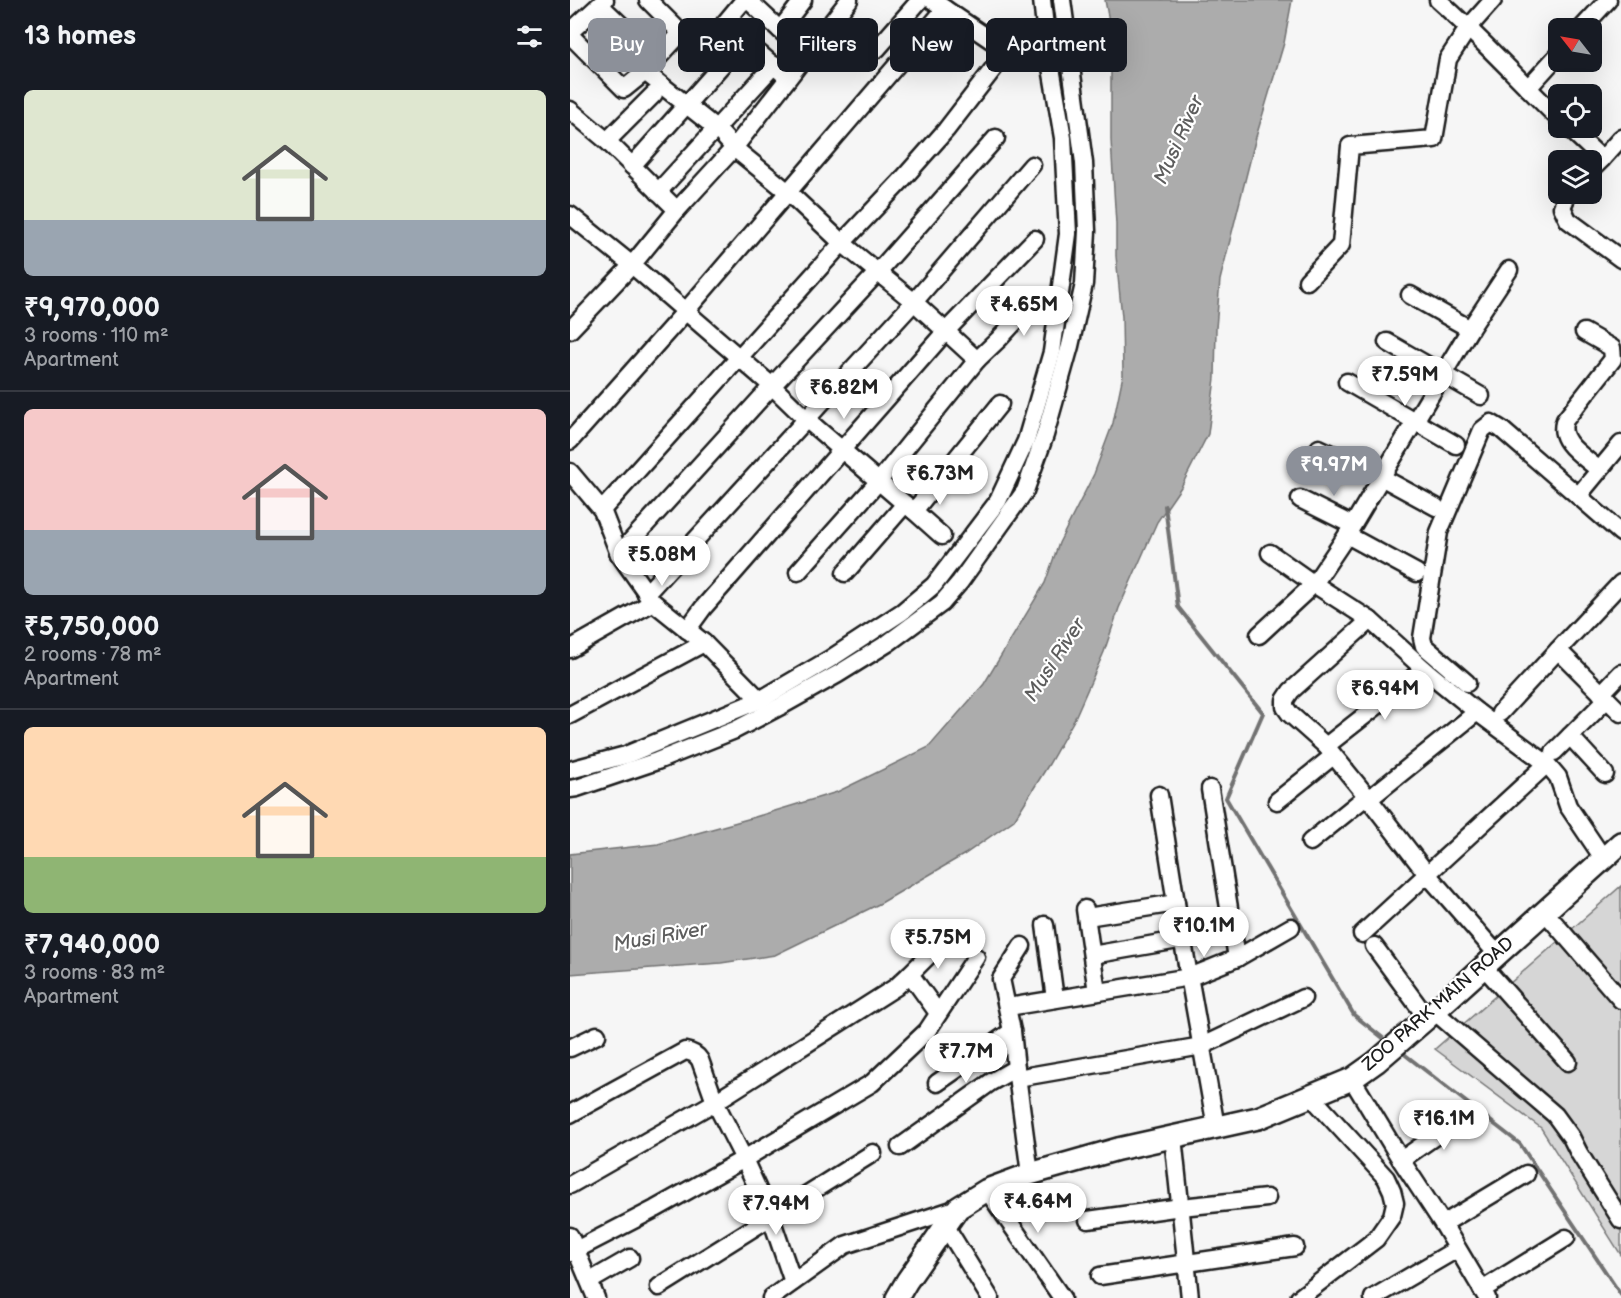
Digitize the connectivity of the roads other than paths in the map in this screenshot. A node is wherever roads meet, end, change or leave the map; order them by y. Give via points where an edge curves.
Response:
1 (648, 0) edge
2 (746, 0) edge
3 (803, 0) edge
4 (849, 0) edge
5 (920, 0) edge
6 (1042, 0) edge
7 (1062, 0) edge
8 (1438, 0) edge
9 (1493, 0) edge
10 (1608, 0) edge
11 (603, 2) edge
12 (938, 5) edge
13 (618, 18) edge
14 (666, 18) edge
15 (666, 18) edge
16 (730, 18) edge
17 (789, 18) edge
18 (836, 18) edge
19 (1044, 18) edge
20 (1591, 18) edge
21 (777, 27) edge
22 (1469, 27) junction
23 (570, 33) edge
24 (986, 37) edge
25 (878, 48) edge
26 (666, 49) edge
27 (588, 51) edge
28 (765, 58) edge
29 (774, 65) junction
30 (1548, 66) edge
31 (608, 72) edge
32 (645, 72) joint
33 (716, 72) edge
34 (793, 72) edge
35 (991, 72) edge
36 (1052, 72) edge
37 (788, 78) junction
38 (1528, 88) junction
39 (654, 94) dead end
40 (687, 104) junction
41 (1548, 108) edge
42 (570, 110) edge
43 (717, 129) junction
44 (996, 138) dead end
45 (1577, 138) edge
46 (1621, 138) edge
47 (607, 141) junction
48 (734, 148) junction
49 (1586, 150) edge
50 (1602, 159) edge
51 (1032, 165) dead end
52 (632, 166) junction
53 (658, 192) junction
54 (788, 192) junction
55 (1563, 204) edge
56 (677, 210) junction
57 (570, 214) edge
58 (1035, 238) dead end
59 (842, 243) junction
60 (1621, 259) edge
61 (632, 265) junction
62 (1509, 270) dead end
63 (877, 273) junction
64 (1307, 281) dead end
65 (1410, 295) dead end
66 (914, 302) junction
67 (685, 312) junction
68 (1024, 312) dead end
69 (572, 323) edge
70 (1470, 329) junction
71 (946, 331) junction
72 (1584, 332) dead end
73 (1387, 342) dead end
74 (738, 357) junction
75 (977, 360) junction
76 (1443, 375) junction
77 (1347, 382) dead end
78 (772, 386) junction
79 (1481, 396) dead end
80 (1000, 404) dead end
81 (806, 419) junction
82 (1415, 422) junction
83 (570, 441) edge
84 (1621, 444) edge
85 (1456, 445) dead end
86 (1319, 448) dead end
87 (841, 449) junction
88 (1599, 470) junction
89 (570, 472) edge
90 (1381, 477) junction
91 (879, 481) junction
92 (1578, 496) junction
93 (1300, 499) dead end
94 (910, 507) junction
95 (1436, 507) dead end
96 (602, 510) junction
97 (1350, 530) junction
98 (1621, 533) edge
99 (942, 536) dead end
100 (1270, 553) dead end
101 (619, 554) junction
102 (798, 572) dead end
103 (845, 573) dead end
104 (1417, 573) dead end
105 (1621, 583) edge
106 (1314, 584) junction
107 (649, 598) junction
108 (1370, 620) junction
109 (687, 630) junction
110 (1259, 635) dead end
111 (704, 643) junction
112 (570, 649) edge
113 (1558, 650) junction
114 (1424, 669) junction
115 (1621, 673) edge
116 (1467, 683) dead end
117 (1604, 697) junction
118 (760, 700) junction
119 (1477, 712) junction
120 (1500, 713) dead end
121 (1621, 713) edge
122 (570, 715) edge
123 (1570, 736) junction
124 (1329, 751) junction
125 (1550, 758) junction
126 (570, 770) edge
127 (1605, 774) dead end
128 (570, 789) edge
129 (1210, 789) dead end
130 (1159, 795) dead end
131 (1368, 797) junction
132 (1277, 801) dead end
133 (1310, 842) dead end
134 (1616, 849) edge
135 (1427, 874) junction
136 (1176, 903) junction
137 (1544, 911) junction
138 (1045, 925) dead end
139 (1291, 927) dead end
140 (954, 930) dead end
141 (1184, 939) junction
142 (1022, 946) dead end
143 (1092, 955) junction
144 (976, 957) dead end
145 (1237, 958) junction
146 (1490, 960) junction
147 (910, 974) junction
148 (1190, 977) junction
149 (1098, 992) junction
150 (1303, 998) dead end
151 (1055, 999) junction
152 (1621, 1000) edge
153 (1008, 1007) junction
154 (938, 1012) junction
155 (1431, 1014) junction
156 (1012, 1031) junction
157 (597, 1035) dead end
158 (1202, 1046) junction
159 (570, 1048) edge
160 (1568, 1062) dead end
161 (1016, 1073) junction
162 (1352, 1079) junction
163 (937, 1083) dead end
164 (1310, 1095) junction
165 (715, 1102) junction
166 (570, 1114) edge
167 (1467, 1114) dead end
168 (1216, 1127) junction
169 (1173, 1137) junction
170 (900, 1147) dead end
171 (873, 1153) dead end
172 (744, 1159) junction
173 (1401, 1160) junction
174 (1030, 1174) junction
175 (1526, 1174) dead end
176 (570, 1185) edge
177 (987, 1190) junction
178 (1267, 1198) dead end
179 (1181, 1207) junction
180 (958, 1208) junction
181 (771, 1218) junction
182 (1088, 1220) dead end
183 (1621, 1220) edge
184 (1443, 1224) junction
185 (945, 1226) junction
186 (1566, 1238) dead end
187 (572, 1246) edge
188 (1295, 1247) dead end
189 (1457, 1249) junction
190 (630, 1258) dead end
191 (1186, 1263) junction
192 (1100, 1276) dead end
193 (590, 1281) junction
194 (793, 1281) junction
195 (659, 1287) dead end
196 (1484, 1294) edge
197 (596, 1298) edge
198 (771, 1298) edge
199 (897, 1298) edge
200 (990, 1298) edge
201 (1062, 1298) edge
202 (1190, 1298) edge
203 (1299, 1298) edge
204 (1373, 1298) edge

1 - 14 street
2 - 16 street
2 - 21 street
3 - 17 street
4 - 18 street
5 - 25 street
6 - 19 street
7 - 128 street via 1084,163 1084,284 1045,435 1025,491 942,603 888,643 735,730
8 - 22 street
9 - 22 street
10 - 20 street
11 - 13 street
11 - 23 street
12 - 24 street
12 - 54 street
15 - 26 street via 681,33
22 - 38 street
22 - 64 street via 1448,59 1434,140 1350,146 1341,245
23 - 27 street
28 - 29 street
29 - 37 street
29 - 43 street
30 - 38 street
31 - 32 street via 624,88
32 - 40 street
33 - 40 street
34 - 37 street
35 - 59 street via 946,130
36 - 118 street via 1063,138 1068,234 1052,352 1026,441 999,501 934,585 902,612
37 - 48 street
38 - 41 street
39 - 47 street
40 - 43 street
40 - 52 street
42 - 47 street
43 - 48 street
43 - 53 street
44 - 63 street
45 - 49 street
46 - 50 street
47 - 52 street
48 - 54 street
48 - 56 street
51 - 66 street
52 - 53 street
53 - 56 street
54 - 59 street
54 - 67 street
55 - 60 street via 1568,220
56 - 61 street
57 - 61 street
58 - 71 street
59 - 63 street
59 - 74 street
61 - 67 street
61 - 69 street
62 - 70 street
63 - 66 street
63 - 78 street
65 - 70 street
66 - 71 street
66 - 81 street
67 - 74 street
67 - 83 street
68 - 75 street
70 - 76 street
71 - 75 street
71 - 87 street
72 - 88 street via 1612,348 1613,359 1562,427 1568,443
73 - 76 street
74 - 78 street
74 - 96 street
75 - 91 street
76 - 79 street
76 - 82 street
77 - 82 street
78 - 81 street
78 - 101 street
80 - 94 street
81 - 87 street
81 - 107 street
82 - 85 street
82 - 90 street
84 - 88 street
86 - 90 street
87 - 91 street
87 - 109 street
88 - 92 street
89 - 96 street
90 - 95 street
90 - 97 street
91 - 94 street
91 - 102 street
92 - 98 street
92 - 116 street via 1501,429 1491,423 1482,430 1439,532 1422,639 1424,646
93 - 97 street
94 - 99 street
94 - 103 street
96 - 101 street
97 - 104 street
97 - 106 street
100 - 106 street
101 - 107 street
105 - 113 street
106 - 108 street
106 - 110 street
107 - 109 street
107 - 112 street
108 - 114 street
108 - 124 street via 1285,700 1290,714
109 - 111 street
111 - 118 street
111 - 122 street
113 - 117 street
113 - 120 street
114 - 119 street
114 - 124 street
115 - 117 street
117 - 121 street
117 - 123 street
118 - 126 street via 626,755
119 - 125 street
119 - 131 street
123 - 125 street
123 - 127 street
124 - 131 street
124 - 132 street
125 - 134 street via 1568,806
125 - 135 street
129 - 145 street
130 - 136 street
131 - 133 street
131 - 135 street
134 - 137 main road, ZOO PARK MAIN ROAD
135 - 146 street
135 - 155 street via 1368,940
136 - 141 street
136 - 143 street via 1086,913
137 - 146 main road, ZOO PARK MAIN ROAD
137 - 152 street
138 - 151 street
139 - 145 street
140 - 147 street
141 - 143 street
141 - 148 street
142 - 153 street via 1001,979
143 - 149 street
144 - 154 street
145 - 148 street
146 - 155 main road, ZOO PARK MAIN ROAD
146 - 160 street
147 - 154 street
147 - 165 street via 896,987
148 - 149 street
148 - 158 street
149 - 151 street
150 - 158 street
151 - 153 street
153 - 156 street
154 - 172 street via 927,1031 872,1083
155 - 162 main road, ZOO PARK MAIN ROAD
155 - 183 street via 1555,1115
156 - 161 street
156 - 163 street
157 - 159 street
158 - 161 street
158 - 168 street
161 - 170 street via 991,1082
161 - 174 street
162 - 164 main road, ZOO PARK MAIN ROAD
162 - 173 street
164 - 168 main road, ZOO PARK MAIN ROAD via 1258,1118
164 - 203 street via 1386,1178 1395,1203 1392,1216 1376,1239
165 - 166 street via 700,1060 685,1051
165 - 172 street
165 - 176 street
167 - 173 street
168 - 169 main road, ZOO PARK MAIN ROAD
169 - 174 main road, ZOO PARK MAIN ROAD
169 - 179 street
171 - 181 street
172 - 181 street
172 - 187 street via 655,1209
173 - 184 street
174 - 177 main road, ZOO PARK MAIN ROAD
175 - 184 street
177 - 180 main road, ZOO PARK MAIN ROAD
177 - 201 street
178 - 179 street
179 - 182 street
179 - 191 street
180 - 185 main road, ZOO PARK MAIN ROAD
180 - 194 street via 845,1245
181 - 194 street
181 - 195 street
184 - 189 street
185 - 199 main road, ZOO PARK MAIN ROAD
185 - 200 street
186 - 196 street
187 - 193 street
188 - 191 street
189 - 196 street
189 - 204 street
190 - 193 street
191 - 192 street
191 - 202 street
193 - 197 street
194 - 198 street

